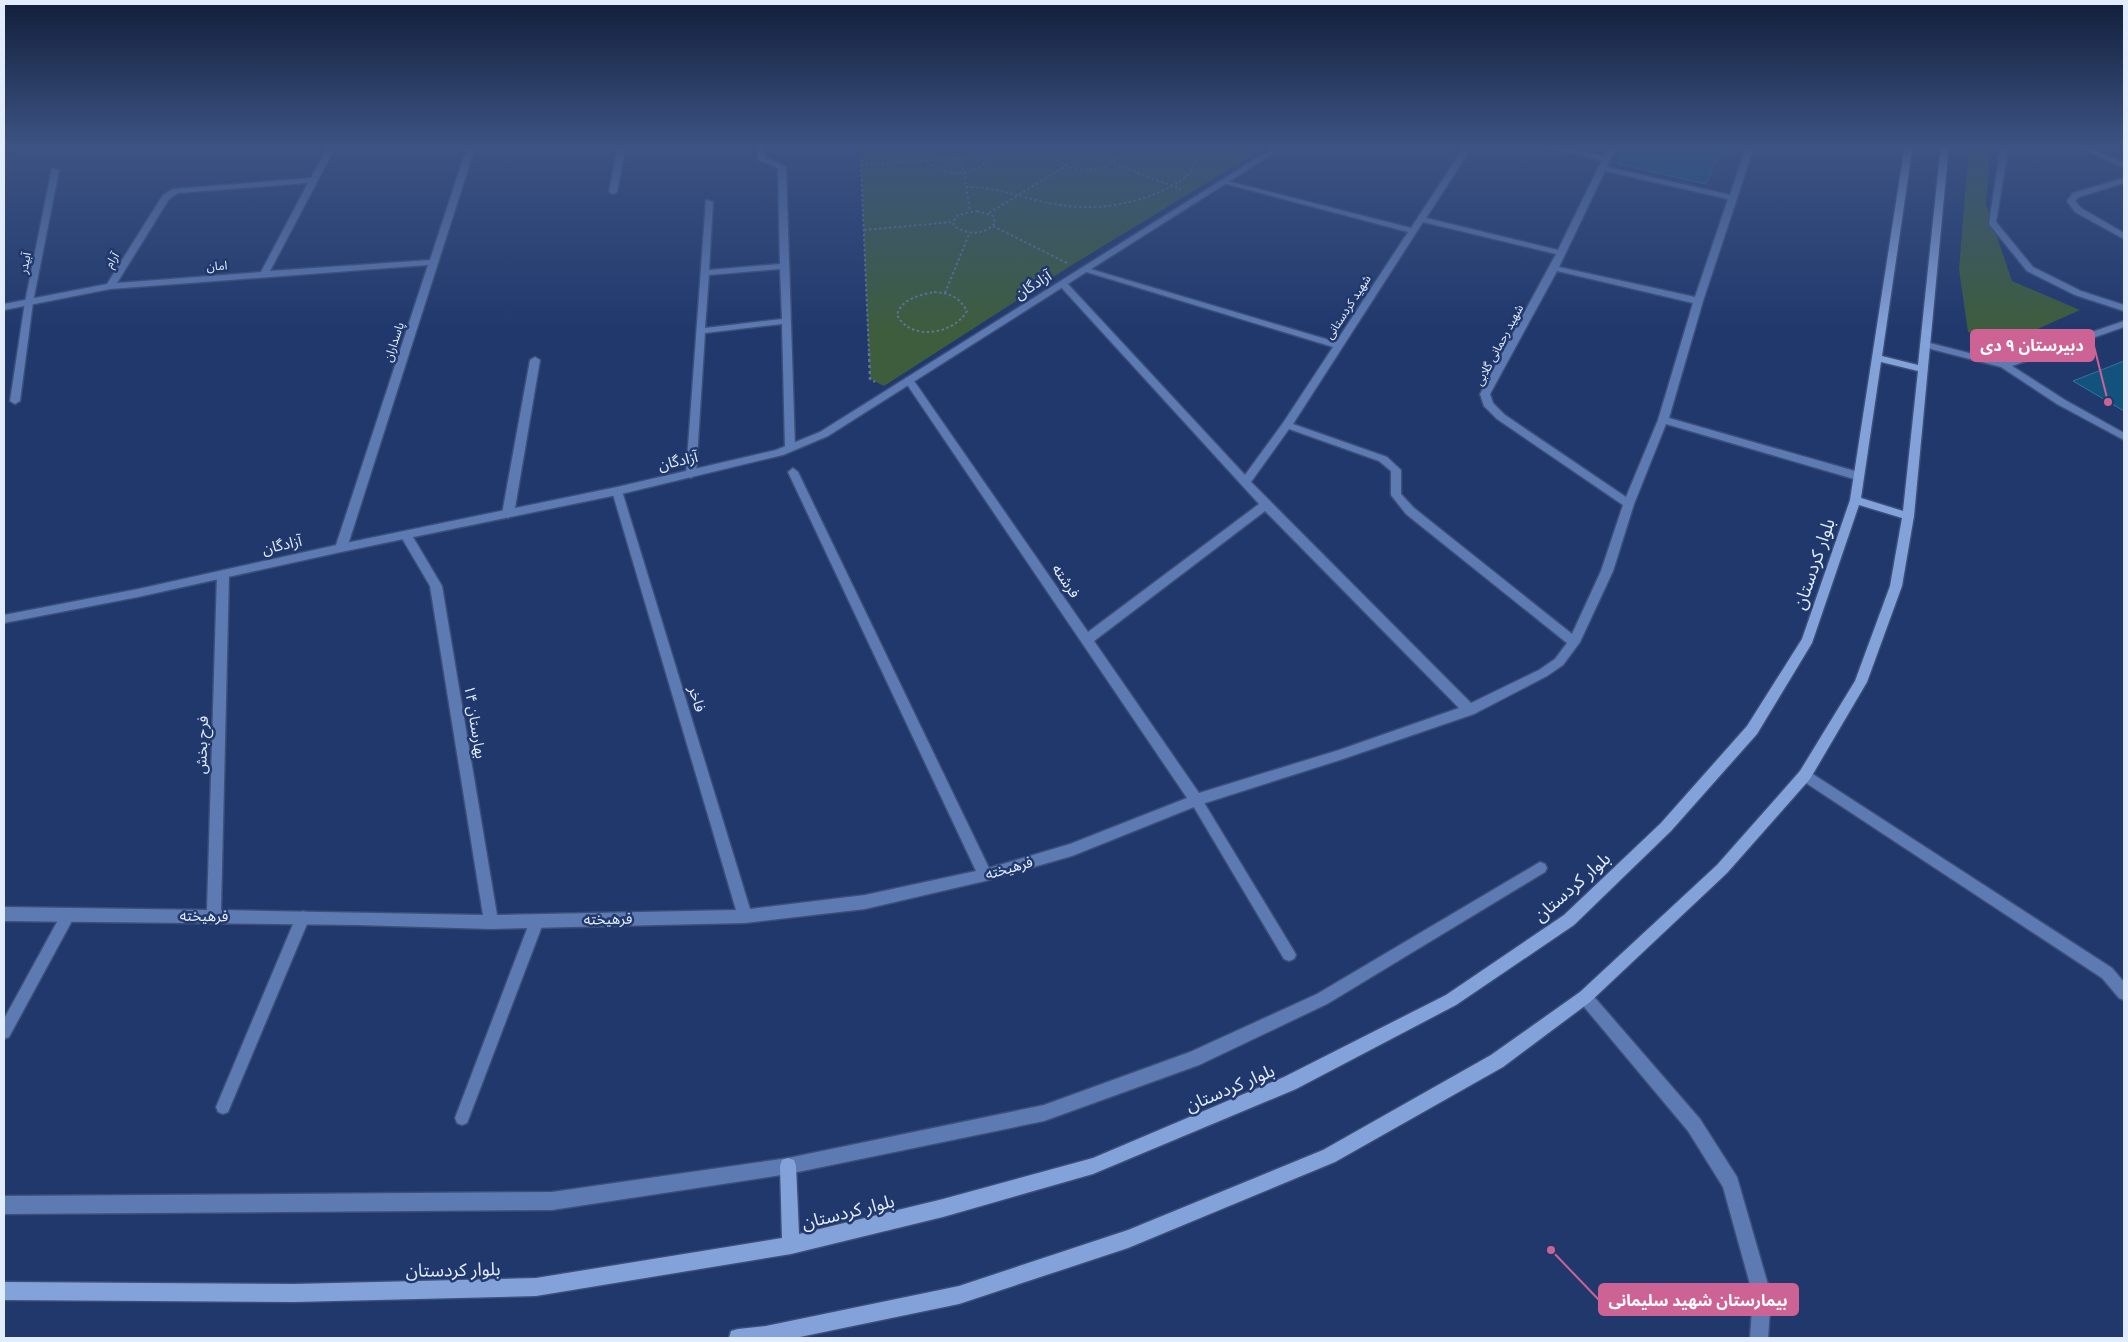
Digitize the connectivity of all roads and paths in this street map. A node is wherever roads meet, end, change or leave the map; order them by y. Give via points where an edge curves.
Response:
1 (48, 207) edge
2 (160, 207) edge
3 (300, 207) edge
4 (451, 207) edge
5 (709, 207) edge
6 (783, 207) edge
7 (863, 207) edge
8 (969, 207) edge
9 (1000, 207) edge
10 (1184, 207) edge
11 (1318, 207) edge
12 (1428, 207) edge
13 (1584, 207) edge
14 (1730, 207) edge
15 (1900, 207) edge
16 (1939, 207) edge
17 (1995, 207) edge
18 (2075, 207) edge
19 (970, 211) junction
20 (989, 214) junction
21 (1420, 219) junction
22 (953, 222) junction
23 (993, 226) junction
24 (864, 230) junction
25 (1413, 231) junction
26 (970, 232) junction
27 (2124, 236) edge
28 (1561, 254) junction
29 (433, 262) junction
30 (785, 266) junction
31 (1554, 268) junction
32 (1084, 270) junction
33 (704, 273) junction
34 (264, 275) junction
35 (1063, 284) junction
36 (110, 286) junction
37 (945, 293) junction
38 (1698, 301) junction
39 (29, 302) junction
40 (4, 307) edge
41 (2124, 308) edge
42 (787, 322) junction
43 (2124, 324) edge
44 (700, 331) junction
45 (1926, 345) junction
46 (1338, 346) junction
47 (1878, 358) junction
48 (535, 360) dead end
49 (2004, 365) junction
50 (1924, 369) junction
51 (909, 380) junction
52 (877, 383) dead end
53 (15, 401) dead end
54 (1663, 420) junction
55 (1287, 425) junction
56 (2124, 437) edge
57 (790, 448) junction
58 (793, 472) dead end
59 (691, 474) junction
60 (1858, 476) junction
61 (1245, 482) junction
62 (617, 491) junction
63 (1855, 500) junction
64 (1629, 504) junction
65 (1266, 505) junction
66 (508, 514) junction
67 (1908, 516) junction
68 (406, 535) junction
69 (340, 548) junction
70 (223, 574) junction
71 (4, 619) edge
72 (1086, 640) junction
73 (1574, 642) junction
74 (1470, 710) junction
75 (1805, 775) junction
76 (1196, 800) junction
77 (1540, 868) dead end
78 (984, 875) junction
79 (4, 914) edge
80 (68, 915) junction
81 (214, 916) junction
82 (745, 916) junction
83 (304, 917) junction
84 (537, 921) junction
85 (491, 922) junction
86 (1289, 955) dead end
87 (2107, 972) junction
88 (2124, 975) edge
89 (2124, 993) edge
90 (1585, 996) junction
91 (4, 1032) edge
92 (223, 1107) dead end
93 (462, 1118) dead end
94 (788, 1166) junction
95 (4, 1205) edge
96 (791, 1245) junction
97 (4, 1291) edge
98 (738, 1338) edge
99 (1759, 1338) edge

1 - 39 lane, آبیدر
2 - 36 street, آرام
3 - 34 street
4 - 29 street, پاسداران
5 - 33 street
6 - 30 street
7 - 24 path
8 - 19 path
9 - 20 path
10 - 32 street, آزادگان
11 - 25 street
12 - 21 street, شهید کردستانی
13 - 28 street, شهید رحمانی گلابی
14 - 38 street, فرهیخته
15 - 47 main road, بلوار کردستان
16 - 45 main road
17 - 41 street via 1992,222 2030,269 2078,293
18 - 27 street
19 - 20 path
19 - 22 path via 958,215
20 - 23 path via 995,219
21 - 25 street, شهید کردستانی
21 - 28 street
22 - 24 path
22 - 26 path via 958,229
23 - 26 path via 984,231
23 - 32 path
24 - 52 path via 870,379
25 - 46 street, شهید کردستانی
26 - 37 path
28 - 31 street, شهید رحمانی گلابی
29 - 34 street, امان
29 - 69 street, پاسداران
30 - 33 street
30 - 42 street
31 - 38 street
31 - 64 street, شهید رحمانی گلابی via 1486,394 1488,404 1501,417
32 - 35 street, آزادگان
32 - 46 street
33 - 44 street
34 - 36 street, امان
35 - 51 street, آزادگان
35 - 61 street
36 - 39 street, امان
37 - 37 path via 922,293 904,302 898,315 908,326 929,331 959,323 964,318 966,305
38 - 54 street, فرهیخته
39 - 40 street, امان
39 - 53 lane, آبیدر
42 - 44 street
42 - 57 street
43 - 49 street
44 - 59 street
45 - 49 street
45 - 50 main road
46 - 55 street, شهید کردستانی
47 - 50 main road
47 - 60 main road, بلوار کردستان
48 - 66 street
49 - 56 street
50 - 67 main road
51 - 57 street, آزادگان via 824,434
51 - 72 street, فرشته
54 - 60 street
54 - 64 street, فرهیخته
55 - 61 street, شهید کردستانی
55 - 73 street via 1383,459 1396,470 1396,495 1410,511
57 - 59 street, آزادگان
58 - 78 street
59 - 62 street, آزادگان
60 - 63 main road, بلوار کردستان
61 - 65 street
62 - 66 street, آزادگان
62 - 82 street, فاخر
63 - 67 main road
63 - 96 main road, بلوار کردستان via 1808,640 1752,730 1666,827 1569,920 1451,1000 1290,1083 1129,1151 1093,1166
64 - 73 street, فرهیخته via 1607,572
65 - 72 street
65 - 74 street
66 - 68 street, آزادگان
67 - 75 main road via 1896,586 1861,682
68 - 69 street, آزادگان
68 - 85 street, بهارستان ۱۴ via 436,586
69 - 70 street, آزادگان
70 - 71 street, آزادگان
70 - 81 street, فرح بخش
72 - 76 street, فرشته
73 - 74 street, فرهیخته via 1559,662 1543,673
74 - 76 street, فرهیخته
75 - 87 street
75 - 90 main road via 1722,869
76 - 78 street, فرهیخته via 1072,850
76 - 86 lane
77 - 94 street via 1322,999 1193,1059 1044,1113
78 - 82 street, فرهیخته via 865,902
79 - 80 street, فرهیخته
80 - 81 street, فرهیخته
80 - 91 lane
81 - 83 street, فرهیخته
82 - 84 street, فرهیخته
83 - 85 street, فرهیخته
83 - 92 lane
84 - 85 street, فرهیخته
84 - 93 lane
87 - 88 street
87 - 89 street
90 - 98 main road via 1497,1061 1329,1156 1128,1239 959,1294 766,1335
90 - 99 street via 1694,1125 1730,1183 1762,1295
94 - 95 street via 552,1201
94 - 96 main road
96 - 97 main road, بلوار کردستان via 536,1287 294,1293

